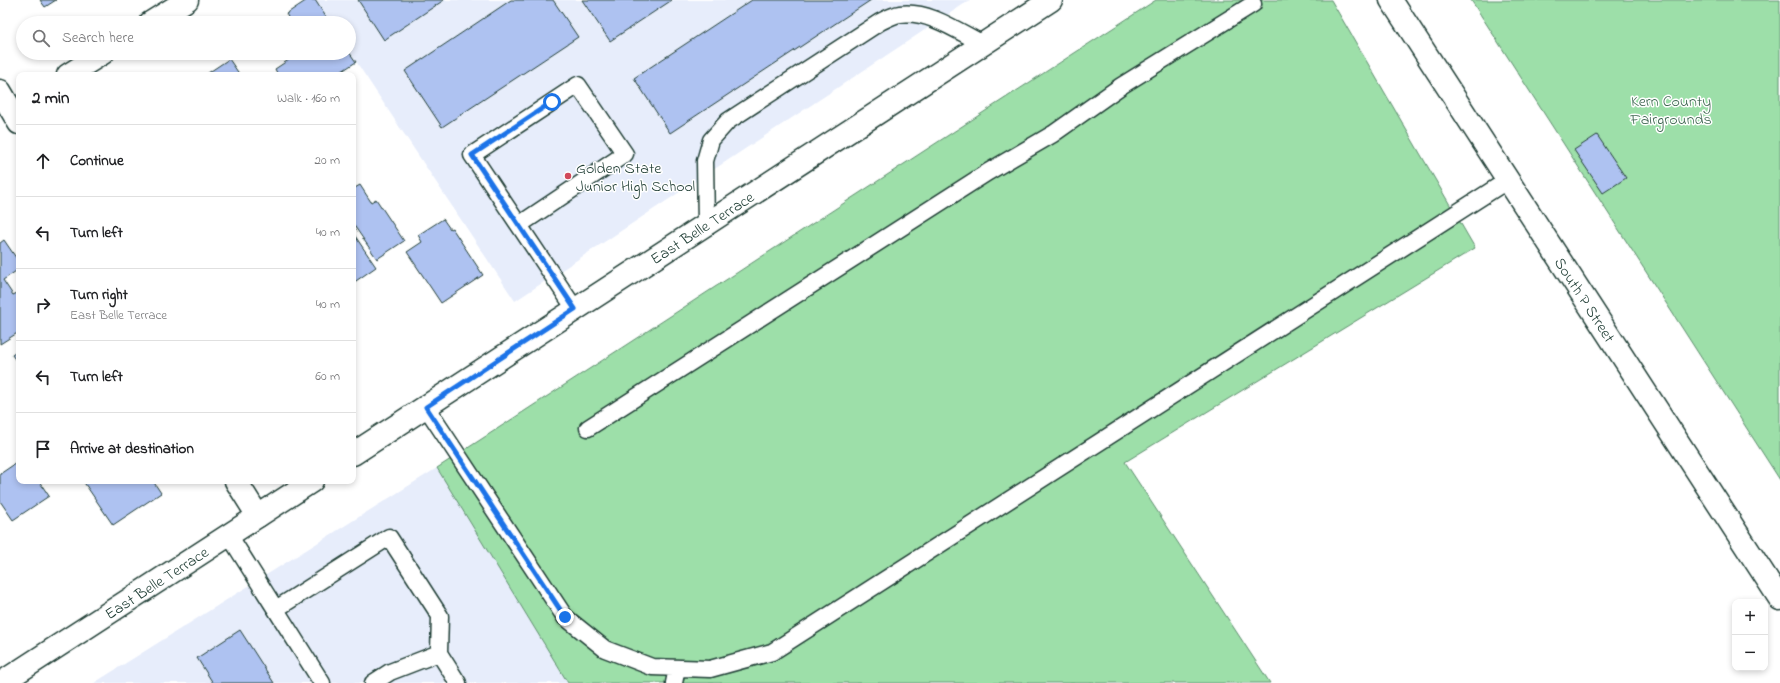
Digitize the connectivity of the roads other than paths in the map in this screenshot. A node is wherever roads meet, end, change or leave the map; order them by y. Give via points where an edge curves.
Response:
1 (187, 0) edge
2 (1051, 0) edge
3 (1391, 0) edge
4 (1253, 4) dead end
5 (161, 16) edge
6 (983, 44) junction
7 (92, 60) edge
8 (73, 72) edge
9 (0, 91) edge
10 (16, 112) edge
11 (1508, 180) junction
12 (706, 224) junction
13 (519, 225) junction
14 (575, 309) junction
15 (426, 407) junction
16 (588, 428) dead end
17 (356, 452) edge
18 (238, 484) edge
19 (307, 484) edge
20 (258, 516) junction
21 (229, 535) junction
22 (1780, 599) edge
23 (276, 609) junction
24 (439, 653) junction
25 (676, 675) edge
26 (1, 683) edge
27 (322, 683) edge
28 (373, 683) edge
29 (458, 683) edge

1 - 5 street
2 - 6 street, East Belle Terrace
3 - 11 street, South P Street
4 - 16 lane via 1121,86 1053,134 982,176
6 - 12 street, East Belle Terrace
6 - 12 lane via 933,19 917,14 899,14 880,22 728,121 711,140 705,161
7 - 8 street
9 - 10 street
11 - 22 street, South P Street
11 - 25 lane via 772,652 710,669
12 - 14 street, East Belle Terrace
13 - 13 lane via 472,155 578,85 625,154
13 - 14 lane
14 - 15 street, East Belle Terrace
15 - 17 street, East Belle Terrace
15 - 25 lane via 565,617 605,650
18 - 20 street
19 - 20 street, East Belle Terrace
20 - 21 street, East Belle Terrace
21 - 23 lane
21 - 26 street, East Belle Terrace
23 - 24 lane via 389,537 440,616
23 - 27 lane
24 - 28 lane via 390,672
24 - 29 lane

